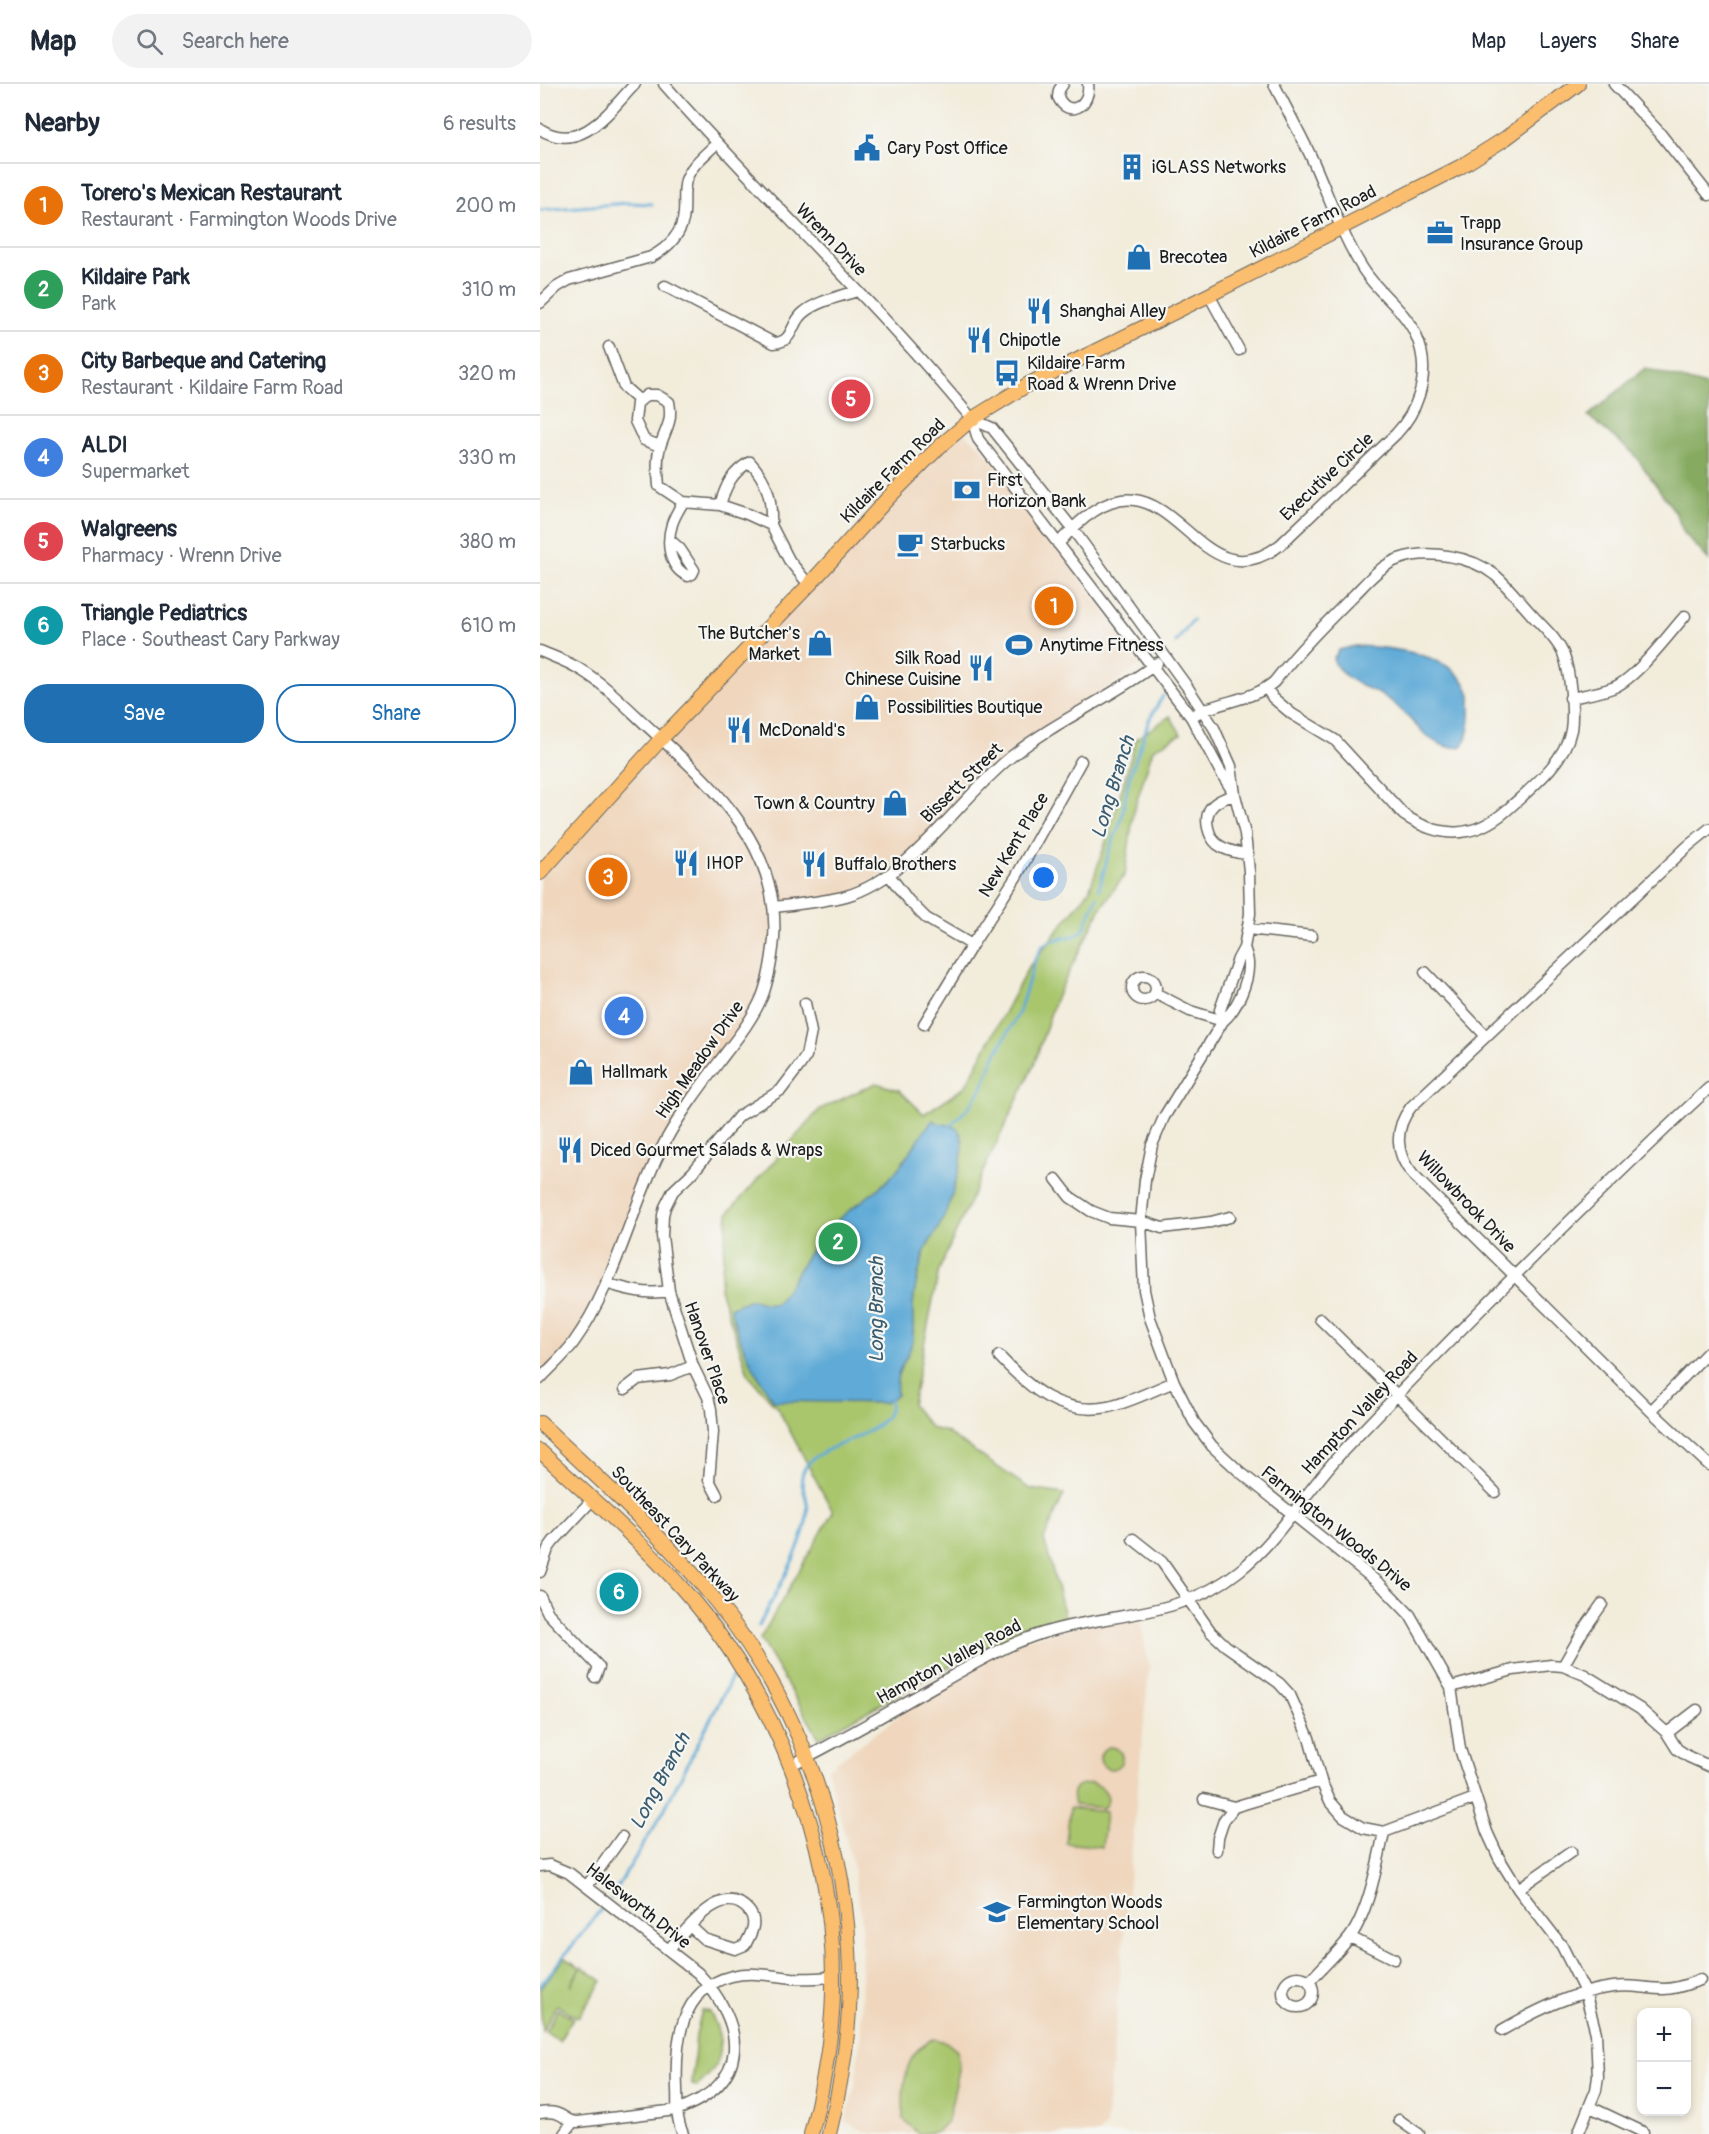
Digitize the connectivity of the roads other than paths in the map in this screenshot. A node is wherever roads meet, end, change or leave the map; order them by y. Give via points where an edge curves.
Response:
1 (635, 84) edge
2 (664, 84) edge
3 (1063, 84) edge
4 (1088, 84) edge
5 (1274, 84) edge
6 (1578, 84) edge
7 (1614, 84) edge
8 (540, 129) edge
9 (716, 144) junction
10 (1709, 195) edge
11 (1341, 227) junction
12 (665, 286) dead end
13 (857, 291) junction
14 (1209, 296) junction
15 (540, 303) edge
16 (609, 347) dead end
17 (1239, 350) dead end
18 (640, 400) junction
19 (972, 419) junction
20 (660, 446) junction
21 (683, 502) junction
22 (720, 505) junction
23 (771, 525) junction
24 (1072, 528) junction
25 (670, 540) dead end
26 (1058, 544) junction
27 (809, 585) junction
28 (1685, 616) dead end
29 (540, 651) edge
30 (1165, 657) junction
31 (1152, 667) junction
32 (1267, 689) junction
33 (1570, 698) junction
34 (1203, 709) junction
35 (1191, 717) junction
36 (661, 739) junction
37 (1081, 761) dead end
38 (1235, 795) junction
39 (1709, 829) edge
40 (1248, 854) junction
41 (540, 873) edge
42 (889, 875) junction
43 (774, 907) junction
44 (1248, 929) junction
45 (1312, 936) dead end
46 (972, 945) junction
47 (1425, 972) dead end
48 (1155, 993) dead end
49 (805, 1003) dead end
50 (1223, 1021) junction
51 (924, 1024) dead end
52 (1486, 1036) junction
53 (1709, 1088) edge
54 (1056, 1179) dead end
55 (1230, 1217) dead end
56 (1141, 1221) junction
57 (1515, 1277) junction
58 (606, 1283) junction
59 (669, 1291) junction
60 (1320, 1319) dead end
61 (1709, 1351) edge
62 (999, 1356) dead end
63 (693, 1366) junction
64 (540, 1379) edge
65 (1174, 1382) junction
66 (625, 1389) dead end
67 (1397, 1396) junction
68 (1650, 1411) junction
69 (540, 1423) edge
70 (540, 1451) edge
71 (1709, 1465) edge
72 (1495, 1492) dead end
73 (717, 1495) dead end
74 (592, 1500) junction
75 (1293, 1513) junction
76 (1133, 1539) dead end
77 (540, 1572) edge
78 (540, 1596) edge
79 (1190, 1600) junction
80 (1602, 1604) dead end
81 (1563, 1666) junction
82 (595, 1677) dead end
83 (1451, 1687) junction
84 (1697, 1710) dead end
85 (1667, 1732) junction
86 (807, 1757) junction
87 (790, 1765) junction
88 (1709, 1766) edge
89 (1321, 1781) junction
90 (1476, 1798) junction
91 (1204, 1799) dead end
92 (1234, 1807) junction
93 (1384, 1832) junction
94 (622, 1837) dead end
95 (1217, 1850) dead end
96 (1571, 1852) dead end
97 (540, 1866) edge
98 (587, 1886) junction
99 (1518, 1889) junction
100 (690, 1926) junction
101 (1350, 1936) junction
102 (669, 1949) junction
103 (1394, 1959) dead end
104 (833, 1977) junction
105 (1700, 1980) dead end
106 (1309, 1982) dead end
107 (710, 1986) junction
108 (1585, 1992) junction
109 (1502, 2030) dead end
110 (1590, 2107) junction
111 (676, 2110) junction
112 (540, 2113) edge
113 (1399, 2120) dead end
114 (572, 2123) junction
115 (1643, 2132) dead end
116 (564, 2134) edge
117 (683, 2134) edge
118 (811, 2134) edge
119 (830, 2134) edge
120 (1419, 2134) edge
121 (1578, 2134) edge

1 - 8 street via 583,134 562,138
2 - 9 street, Wrenn Drive
3 - 4 street via 1058,97 1073,108 1086,102
5 - 11 street, Executive Circle
6 - 11 main road, Kildaire Farm Road via 1460,167
7 - 10 street
9 - 13 street, Wrenn Drive
9 - 15 street via 690,172 684,190 683,222 660,252 569,280
11 - 14 main road, Kildaire Farm Road
11 - 24 street, Executive Circle via 1363,269 1400,309 1419,343 1423,367 1420,389 1411,416 1396,434 1280,545 1260,557 1237,560 1215,553 1161,509 1142,501 1112,501
12 - 13 street via 774,343 787,338 801,315 816,304
13 - 19 street, Wrenn Drive
14 - 17 street
14 - 19 main road, Kildaire Farm Road via 1027,385
16 - 18 street via 624,387
18 - 20 street via 635,421 644,440
18 - 20 street via 657,395 669,402 672,414
19 - 24 street, Farmington Woods Drive via 992,428
19 - 26 street, Farmington Woods Drive via 978,439
19 - 27 main road, Kildaire Farm Road via 916,469
20 - 21 street via 659,486
21 - 22 street
21 - 25 street via 671,525
22 - 23 street
22 - 23 street via 729,479 750,462 772,505
23 - 27 street via 789,560
24 - 26 street, Executive Circle
24 - 30 street, Farmington Woods Drive
26 - 31 street, Farmington Woods Drive
27 - 36 main road, Kildaire Farm Road
28 - 33 street via 1624,682
29 - 36 street, High Meadow Drive via 596,680
30 - 31 street, Bissett Street
30 - 34 street, Farmington Woods Drive
31 - 35 street, Farmington Woods Drive
31 - 42 street, Bissett Street via 1011,757
32 - 33 street via 1312,635 1378,572 1397,560 1424,555 1464,560 1499,579 1557,644 1567,669
32 - 33 street via 1292,714 1335,740 1404,814 1434,831 1451,833 1469,831 1496,819 1548,770 1568,738
32 - 34 street
34 - 35 street
34 - 38 street, Farmington Woods Drive via 1231,766
35 - 38 street, Farmington Woods Drive
36 - 41 main road, Kildaire Farm Road
36 - 43 street, High Meadow Drive via 707,783 742,826 764,864
37 - 46 street, New Kent Place
38 - 40 street, Farmington Woods Drive
38 - 40 street via 1210,809 1208,830 1214,842 1223,848
39 - 52 street, Willowbrook Drive
40 - 44 street, Farmington Woods Drive
42 - 43 street, Bissett Street via 848,895
42 - 46 street via 926,918
43 - 58 street, High Meadow Drive via 771,961 758,1006 665,1141
44 - 45 street
44 - 50 street, Farmington Woods Drive via 1244,984 1237,1003
46 - 51 street, New Kent Place
47 - 52 street
48 - 50 street via 1190,1011
49 - 59 street, Hanover Place via 810,1032 806,1056 794,1075 781,1090 739,1116 673,1191 665,1207 662,1236
50 - 56 street, Farmington Woods Drive via 1156,1134 1145,1180
52 - 57 street, Willowbrook Drive via 1411,1107 1399,1129 1399,1146 1413,1175
53 - 57 street, Hampton Valley Road
54 - 56 street via 1070,1197 1091,1211 1109,1218
55 - 56 street via 1162,1228
56 - 65 street, Farmington Woods Drive via 1147,1305
57 - 67 street, Hampton Valley Road
57 - 68 street, Willowbrook Drive
58 - 59 street, Hanover Place via 648,1294
58 - 64 street, High Meadow Drive via 574,1343
59 - 63 street, Hanover Place
60 - 67 street
61 - 68 street
62 - 65 street via 1038,1393 1058,1403 1085,1408 1109,1407
63 - 66 street via 670,1376 638,1380
63 - 73 street, Hanover Place via 711,1409 709,1480
65 - 75 street, Farmington Woods Drive via 1194,1422 1212,1446
67 - 72 street
67 - 75 street, Hampton Valley Road via 1339,1456
68 - 71 street, Willowbrook Drive
69 - 86 main road, Southeast Cary Parkway via 655,1534 717,1601 773,1684
70 - 74 main road, Southeast Cary Parkway
74 - 77 street via 553,1542
74 - 87 main road, Southeast Cary Parkway via 681,1586 706,1618 756,1692
75 - 79 street, Hampton Valley Road via 1238,1572
75 - 83 street, Farmington Woods Drive via 1402,1604
76 - 79 street via 1162,1562
78 - 82 street via 548,1613 599,1667
79 - 86 street, Hampton Valley Road via 1139,1614 1064,1626 1021,1640
79 - 89 street via 1211,1632 1290,1695 1309,1738
80 - 81 street
81 - 83 street via 1513,1670
81 - 85 street via 1618,1695
83 - 90 street, Farmington Woods Drive via 1460,1749
84 - 85 street
85 - 88 street via 1677,1749
86 - 87 street, Hampton Valley Road
86 - 119 main road, Southeast Cary Parkway via 838,1864 849,1950 846,2042
87 - 104 main road, Southeast Cary Parkway via 821,1868
89 - 92 street
89 - 93 street via 1330,1801 1343,1816 1363,1828
90 - 93 street
90 - 99 street, Farmington Woods Drive via 1499,1858
91 - 92 street
92 - 95 street via 1224,1820
93 - 101 street via 1374,1878
94 - 98 street
96 - 99 street
97 - 98 street, Halesworth Drive via 559,1868
98 - 102 street, Halesworth Drive
99 - 108 street, Farmington Woods Drive via 1562,1946
100 - 100 street via 711,1907 729,1899 746,1907 753,1921 745,1945 735,1949 704,1938
100 - 102 street
101 - 103 street
101 - 106 street
102 - 107 street, Halesworth Drive
104 - 107 street via 734,1975
104 - 118 main road, Southeast Cary Parkway via 823,2078
105 - 108 street via 1678,1988 1625,1986
107 - 111 street via 696,1998 681,2028 676,2054
107 - 111 street via 735,2040 734,2054 724,2080 698,2102
108 - 109 street via 1540,2008
108 - 110 street, Farmington Woods Drive via 1598,2049 1598,2077
110 - 115 street
110 - 121 street, Farmington Woods Drive
111 - 114 street
111 - 117 street
112 - 114 street via 558,2112
113 - 120 street
114 - 116 street

